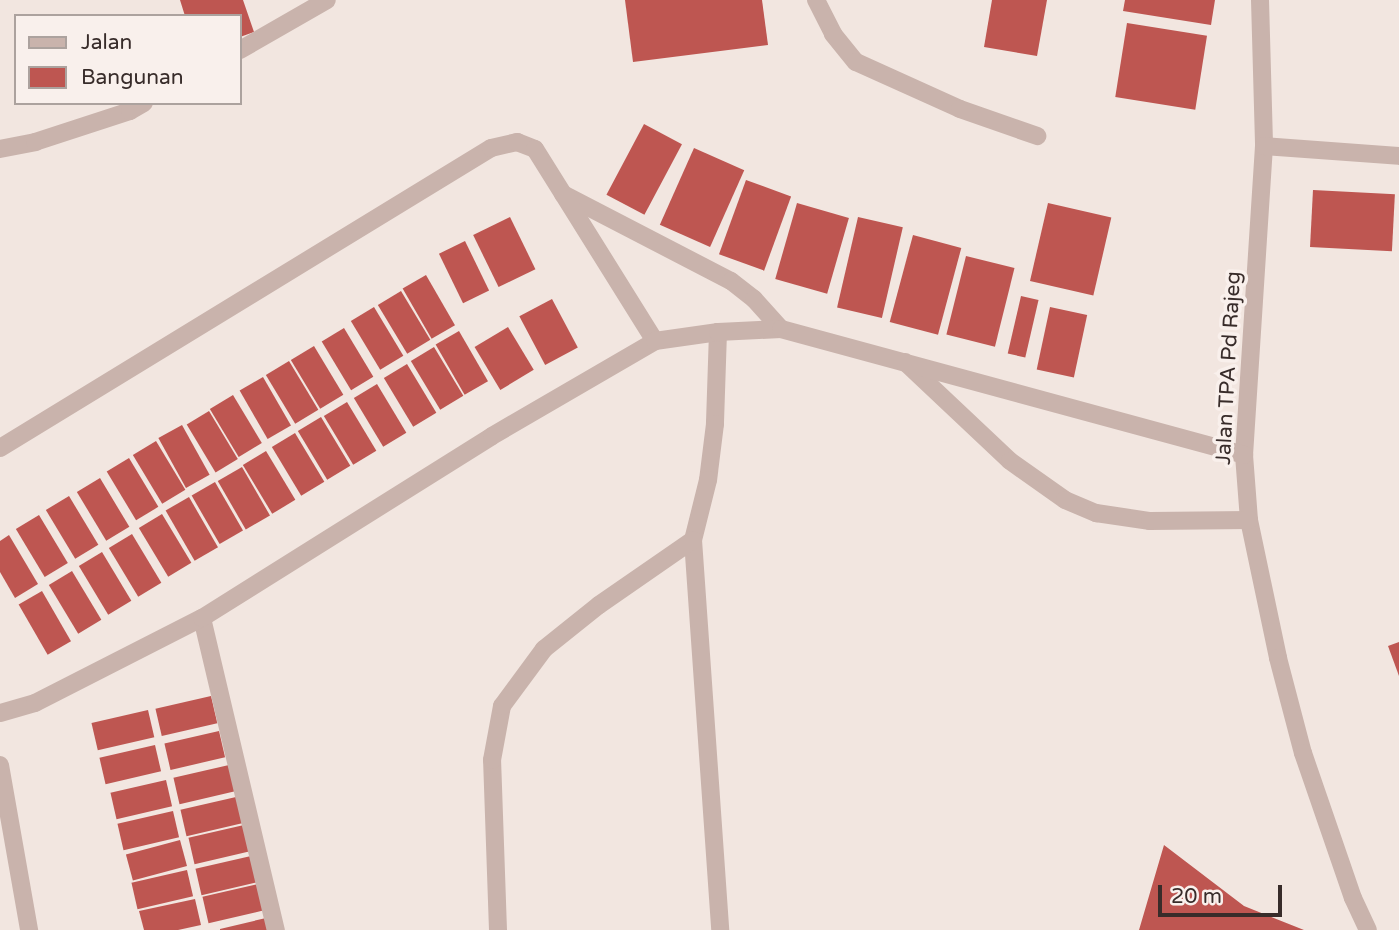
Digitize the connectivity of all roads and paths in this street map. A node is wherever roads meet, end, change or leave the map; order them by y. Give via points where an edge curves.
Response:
1 (327, 0) edge
2 (816, 0) edge
3 (1259, 0) edge
4 (242, 49) edge
5 (140, 105) edge
6 (1037, 136) dead end
7 (1264, 146) junction
8 (0, 149) edge
9 (1399, 156) edge
10 (563, 194) junction
11 (781, 329) junction
12 (718, 332) junction
13 (655, 341) junction
14 (903, 359) junction
15 (0, 448) edge
16 (1244, 455) junction
17 (1249, 520) junction
18 (693, 540) junction
19 (202, 618) junction
20 (0, 713) edge
21 (0, 765) edge
22 (29, 930) edge
23 (276, 930) edge
24 (498, 930) edge
25 (720, 930) edge
26 (1368, 930) edge

1 - 4 street
2 - 6 street via 833,34 856,62 950,105
3 - 7 street, Jalan TPA Pd Rajeg
5 - 8 street via 35,142
7 - 9 street
7 - 16 street, Jalan TPA Pd Rajeg
10 - 11 street via 731,281
10 - 13 street
10 - 15 street via 535,149 516,142 491,148
11 - 12 street
11 - 14 street
12 - 13 street
12 - 18 street via 715,424 708,480
13 - 19 street via 492,436
14 - 16 street
14 - 17 street via 1010,461 1065,500 1096,513 1150,521
16 - 17 street, Jalan TPA Pd Rajeg
17 - 26 street, Jalan TPA Pd Rajeg via 1303,753
18 - 24 street via 544,649 502,706 492,760
18 - 25 street
19 - 20 street via 35,703
19 - 23 street
21 - 22 street

